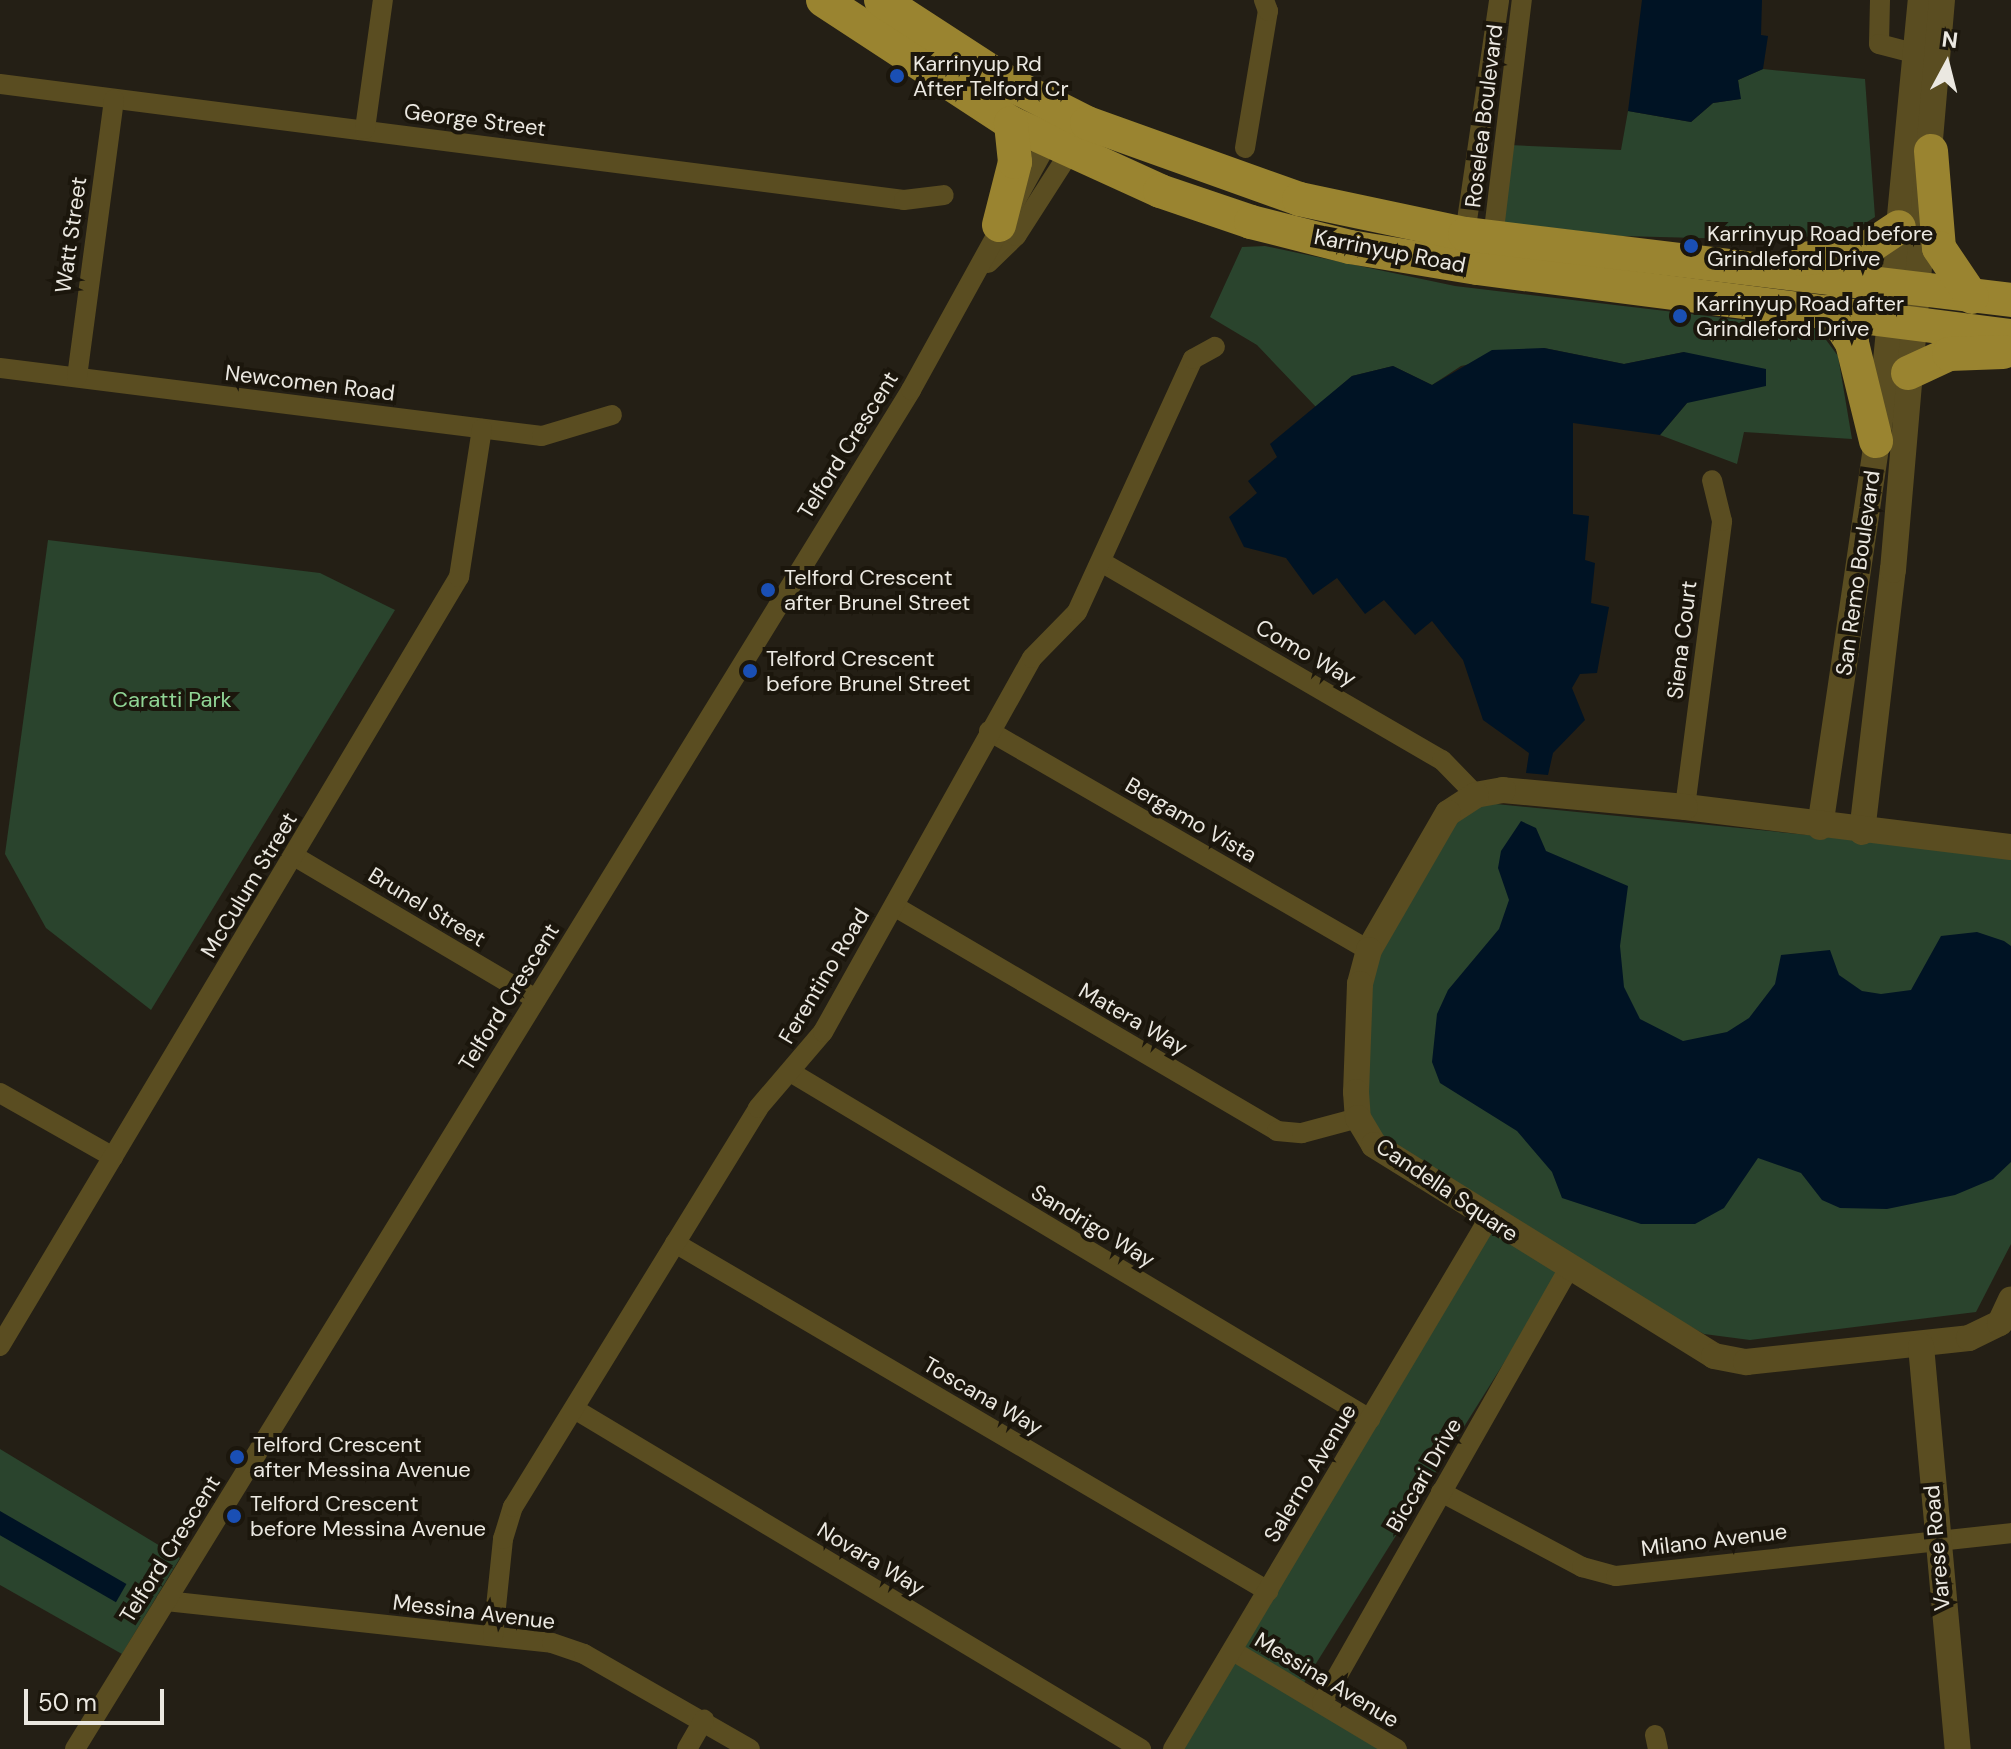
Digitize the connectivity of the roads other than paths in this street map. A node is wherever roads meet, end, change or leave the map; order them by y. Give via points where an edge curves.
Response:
1 (383, 0) edge
2 (823, 0) edge
3 (881, 0) edge
4 (1264, 0) edge
5 (1499, 0) edge
6 (1522, 0) edge
7 (1880, 0) edge
8 (1921, 0) edge
9 (1942, 0) edge
10 (1930, 57) junction
11 (0, 84) edge
12 (114, 99) junction
13 (1075, 118) junction
14 (1011, 123) junction
15 (365, 129) junction
16 (1060, 147) junction
17 (1245, 148) dead end
18 (1931, 151) junction
19 (944, 195) dead end
20 (999, 225) junction
21 (1899, 227) junction
22 (1479, 236) junction
23 (1707, 263) junction
24 (982, 269) junction
25 (1904, 287) junction
26 (1972, 297) junction
27 (2011, 300) edge
28 (1832, 311) junction
29 (1901, 321) junction
30 (2011, 336) edge
31 (1215, 347) dead end
32 (2011, 353) edge
33 (0, 368) edge
34 (1908, 373) junction
35 (77, 377) junction
36 (612, 415) dead end
37 (482, 429) junction
38 (1876, 441) junction
39 (1712, 480) dead end
40 (1103, 563) junction
41 (1858, 565) junction
42 (1893, 570) junction
43 (1842, 683) junction
44 (1877, 686) junction
45 (989, 731) junction
46 (1476, 795) junction
47 (1685, 807) junction
48 (1820, 827) junction
49 (1862, 832) junction
50 (2011, 847) edge
51 (294, 856) junction
52 (894, 906) junction
53 (1369, 950) junction
54 (536, 999) junction
55 (792, 1073) junction
56 (0, 1093) edge
57 (1358, 1118) junction
58 (113, 1157) junction
59 (1488, 1220) junction
60 (675, 1243) junction
61 (1568, 1270) junction
62 (2011, 1299) edge
63 (0, 1346) edge
64 (1921, 1346) junction
65 (576, 1410) junction
66 (1370, 1419) junction
67 (1441, 1492) junction
68 (2011, 1533) edge
69 (1934, 1539) junction
70 (1268, 1591) junction
71 (166, 1601) junction
72 (493, 1636) junction
73 (1233, 1651) junction
74 (1322, 1703) junction
75 (704, 1720) junction
76 (75, 1749) edge
77 (687, 1749) edge
78 (750, 1749) edge
79 (1141, 1749) edge
80 (1173, 1749) edge
81 (1397, 1749) edge
82 (1958, 1749) edge

1 - 15 street
2 - 14 highway, Karrinyup Road
3 - 13 highway, Karrinyup Road
4 - 17 street via 1268,11
5 - 22 street, Roselea Boulevard
6 - 22 street, Roselea Boulevard
7 - 10 street via 1879,44
8 - 10 street
9 - 10 street
10 - 18 street
10 - 21 street
11 - 12 street, George Street
12 - 15 street, George Street
12 - 35 street, Watt Street
13 - 16 street, Telford Crescent
13 - 22 highway, Karrinyup Road via 1299,199
14 - 16 highway, Karrinyup Road
14 - 20 highway via 1015,162
15 - 19 street, George Street via 904,200
16 - 20 street, Telford Crescent
16 - 24 street, Telford Crescent via 1016,236
16 - 28 highway, Karrinyup Road via 1160,191 1350,247
18 - 25 street
18 - 26 highway via 1939,248
20 - 24 street, Telford Crescent
21 - 23 highway via 1882,242 1835,259 1773,256
21 - 25 street
22 - 23 highway, Karrinyup Road
23 - 25 highway, Karrinyup Road
24 - 54 street, Telford Crescent
25 - 26 highway, Karrinyup Road
25 - 29 street
26 - 27 highway, Karrinyup Road
28 - 29 highway, Karrinyup Road
28 - 38 highway via 1852,343
29 - 30 highway, Karrinyup Road
29 - 34 street, San Remo Boulevard
29 - 38 street, San Remo Boulevard
31 - 40 street, Ferentino Road via 1193,359
32 - 34 highway via 1949,354
33 - 35 street, Newcomen Road
34 - 42 street, San Remo Boulevard
35 - 37 street, Newcomen Road
36 - 37 street, Newcomen Road via 542,436
37 - 51 street, McCulum Street via 459,577
38 - 41 street, San Remo Boulevard
39 - 47 street, Siena Court via 1722,521
40 - 45 street, Ferentino Road via 1077,612 1032,658
40 - 46 street, Como Way via 1442,760
41 - 42 street
41 - 43 street, San Remo Boulevard
42 - 44 street, San Remo Boulevard
43 - 44 street
43 - 48 street, San Remo Boulevard
44 - 49 street, San Remo Boulevard
45 - 52 street, Ferentino Road
45 - 53 street, Bergamo Vista
46 - 47 street via 1503,790
46 - 53 street, Candella Square via 1448,813
47 - 48 street
48 - 49 street
49 - 50 street
51 - 54 street, Brunel Street
51 - 58 street, McCulum Street
52 - 55 street, Ferentino Road
52 - 57 street, Matera Way via 1277,1131 1302,1133
53 - 57 street, Candella Square via 1360,984
54 - 71 street, Telford Crescent
55 - 60 street, Ferentino Road via 758,1108
55 - 66 street, Sandrigo Way
56 - 58 street
57 - 59 street, Candella Square via 1374,1145
58 - 63 street, McCulum Street
59 - 61 street, Candella Square
59 - 66 street, Salerno Avenue
60 - 65 street, Ferentino Road
60 - 70 street, Toscana Way
61 - 64 street, Candella Square via 1714,1356 1746,1362
61 - 67 street, Biccari Drive
62 - 64 street, Candella Square via 2000,1323 1969,1338
64 - 69 street, Varese Road
65 - 72 street, Ferentino Road via 513,1507 503,1539
65 - 79 street, Novara Way
66 - 70 street, Salerno Avenue
67 - 69 street, Milano Avenue via 1582,1567 1616,1576
67 - 74 street, Biccari Drive
68 - 69 street, Milano Avenue
69 - 82 street, Varese Road
70 - 73 street, Salerno Avenue
71 - 72 street, Messina Avenue
71 - 76 street, Telford Crescent
72 - 75 street, Messina Avenue via 584,1654
73 - 74 street, Messina Avenue
73 - 80 street, Salerno Avenue
74 - 81 street, Messina Avenue
75 - 77 street
75 - 78 street, Messina Avenue

